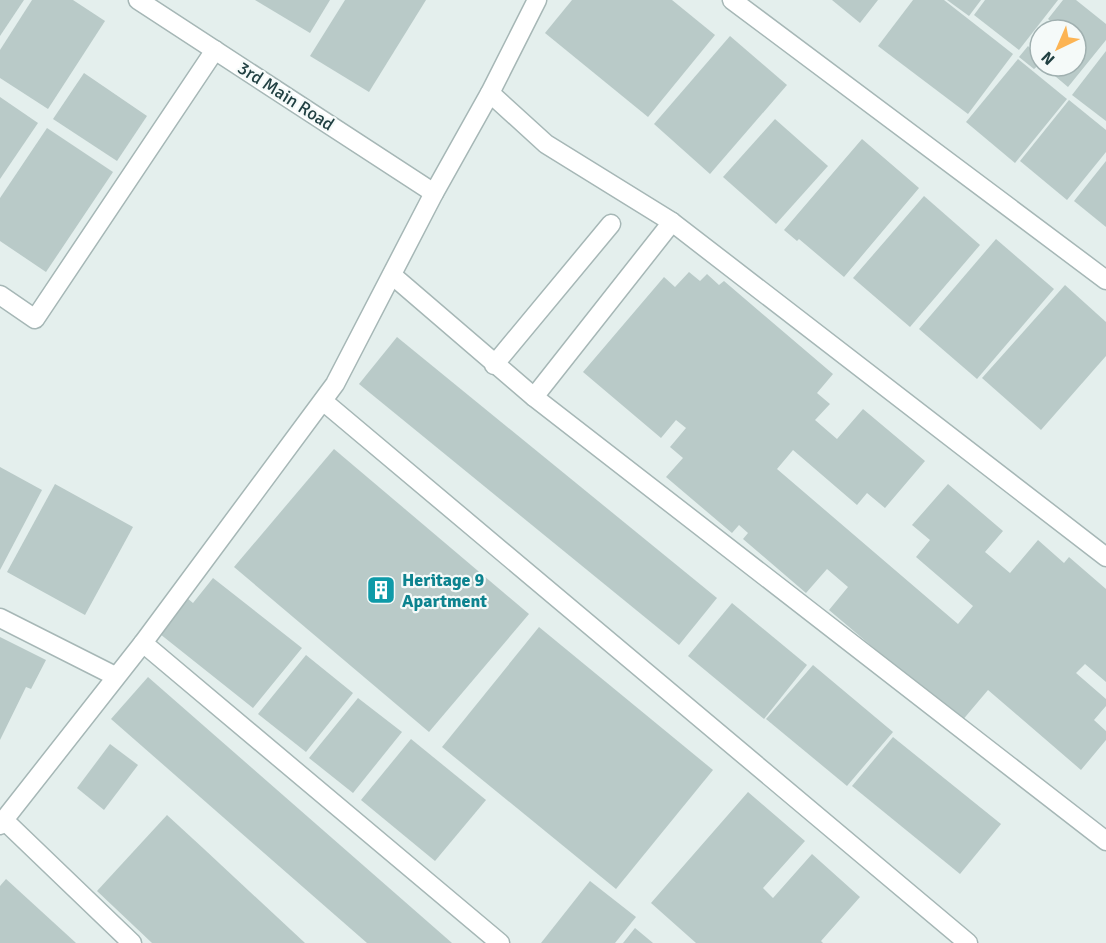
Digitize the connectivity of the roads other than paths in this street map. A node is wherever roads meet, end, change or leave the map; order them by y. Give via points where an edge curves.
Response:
1 (138, 0) edge
2 (537, 0) edge
3 (732, 0) edge
4 (215, 50) junction
5 (490, 93) junction
6 (434, 193) junction
7 (672, 222) junction
8 (611, 224) dead end
9 (392, 275) junction
10 (1106, 280) edge
11 (0, 295) edge
12 (494, 364) junction
13 (534, 398) junction
14 (322, 400) junction
15 (1106, 557) edge
16 (0, 618) edge
17 (142, 643) junction
18 (115, 676) junction
19 (2, 823) edge
20 (1106, 841) edge
21 (132, 943) edge
22 (500, 943) edge
23 (968, 943) edge

1 - 4 street, 3rd Main Road
2 - 5 street
3 - 10 street
4 - 6 street, 3rd Main Road
4 - 11 street via 35,319
5 - 6 street
5 - 7 street via 546,144
6 - 9 street
7 - 13 street
7 - 15 street
8 - 12 street
9 - 12 street
9 - 14 street via 335,384
12 - 13 street
13 - 20 street
14 - 17 street
14 - 23 street
16 - 18 street
17 - 18 street
17 - 22 street
18 - 19 street
19 - 21 street

